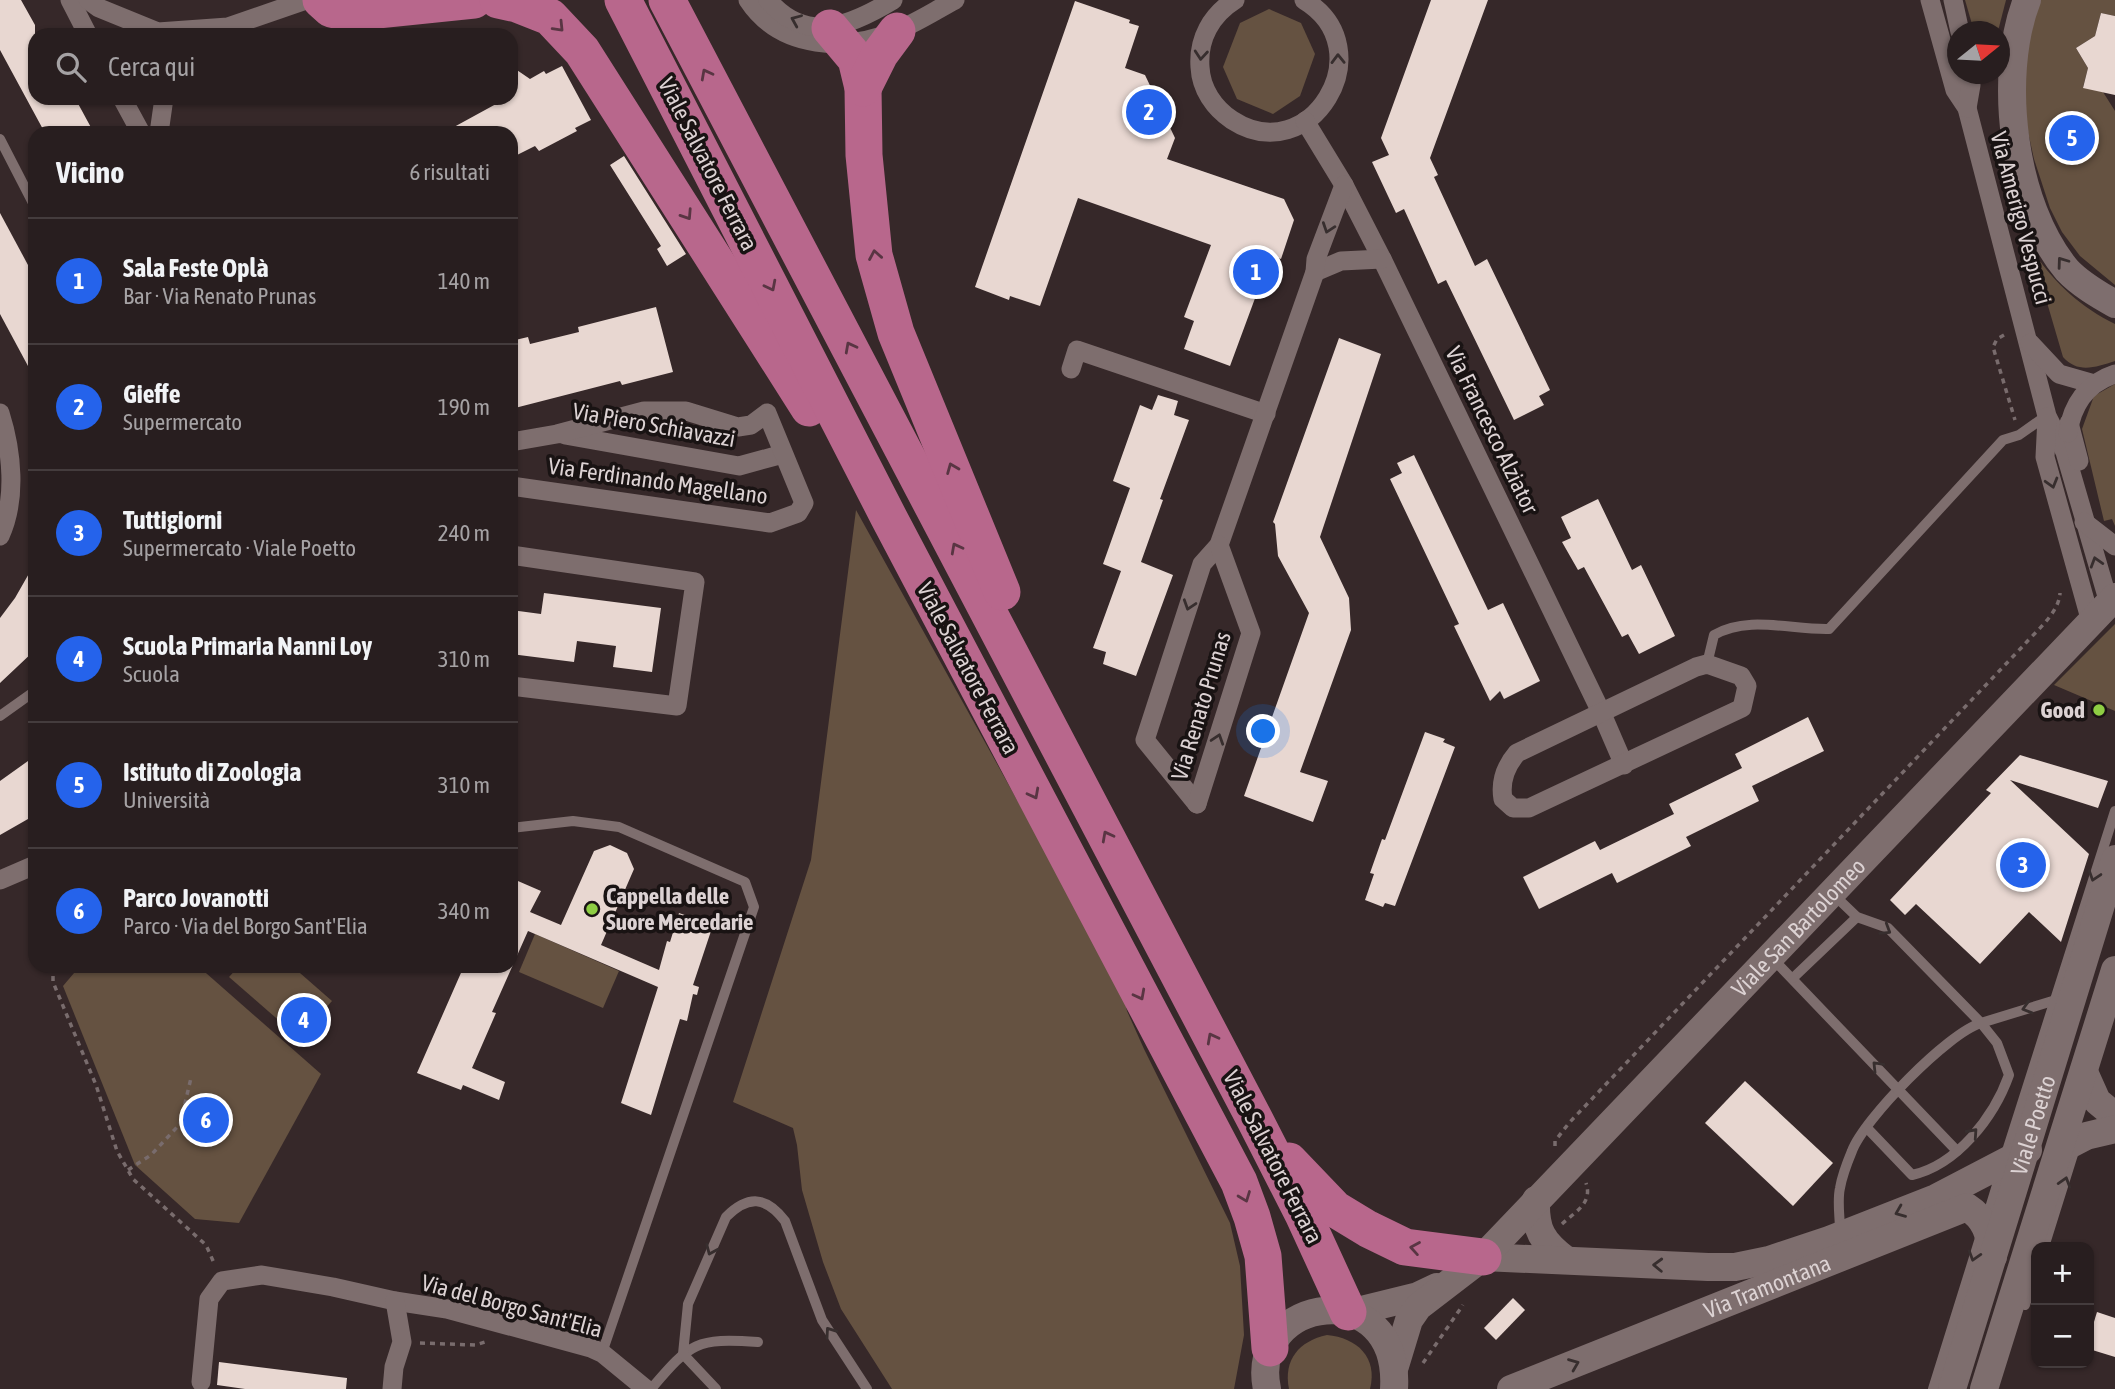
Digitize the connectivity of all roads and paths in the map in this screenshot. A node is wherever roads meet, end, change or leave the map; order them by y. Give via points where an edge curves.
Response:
1 (70, 0) edge
2 (89, 0) edge
3 (306, 0) edge
4 (321, 0) edge
5 (474, 0) edge
6 (498, 0) edge
7 (623, 0) edge
8 (667, 0) edge
9 (748, 0) edge
10 (768, 0) edge
11 (955, 0) edge
12 (1235, 0) edge
13 (1304, 0) edge
14 (1930, 0) edge
15 (1953, 0) edge
16 (2027, 0) edge
17 (1219, 6) edge
18 (895, 15) edge
19 (1958, 21) edge
20 (85, 28) edge
21 (143, 28) edge
22 (232, 28) edge
23 (836, 36) junction
24 (1971, 84) edge
25 (863, 88) junction
26 (126, 105) edge
27 (163, 105) edge
28 (1967, 108) junction
29 (1305, 121) junction
30 (137, 126) edge
31 (160, 126) edge
32 (0, 139) edge
33 (1344, 185) junction
34 (28, 193) edge
35 (1382, 259) junction
36 (1315, 272) junction
37 (2115, 304) edge
38 (2006, 334) dead end
39 (2027, 340) junction
40 (1071, 369) dead end
41 (2115, 374) edge
42 (2094, 384) junction
43 (0, 413) edge
44 (1266, 414) junction
45 (2047, 416) junction
46 (2069, 423) junction
47 (557, 434) junction
48 (2019, 435) junction
49 (518, 441) edge
50 (2065, 452) junction
51 (783, 454) junction
52 (518, 487) edge
53 (888, 516) junction
54 (2084, 522) junction
55 (0, 537) edge
56 (2108, 541) edge
57 (1219, 545) junction
58 (518, 556) edge
59 (2061, 584) dead end
60 (2105, 608) edge
61 (1008, 647) junction
62 (1707, 664) junction
63 (518, 687) edge
64 (28, 696) edge
65 (1602, 714) junction
66 (0, 716) edge
67 (1624, 765) junction
68 (2115, 811) edge
69 (518, 827) edge
70 (2115, 859) edge
71 (28, 868) edge
72 (0, 880) edge
73 (1831, 892) junction
74 (1857, 917) junction
75 (1770, 956) junction
76 (2115, 970) edge
77 (53, 973) edge
78 (1793, 978) junction
79 (2064, 997) junction
80 (1981, 1023) junction
81 (191, 1079) dead end
82 (2089, 1087) junction
83 (1899, 1090) junction
84 (2115, 1116) edge
85 (1255, 1120) junction
86 (1867, 1128) junction
87 (2115, 1129) edge
88 (2073, 1140) junction
89 (1555, 1150) dead end
90 (1957, 1151) junction
91 (2016, 1156) junction
92 (128, 1170) junction
93 (1585, 1181) dead end
94 (1536, 1200) junction
95 (1985, 1223) junction
96 (1559, 1228) dead end
97 (1840, 1236) junction
98 (2045, 1242) edge
99 (1483, 1257) junction
100 (1993, 1259) junction
101 (1566, 1260) junction
102 (1693, 1266) junction
103 (222, 1281) junction
104 (2031, 1285) edge
105 (1458, 1292) junction
106 (395, 1301) junction
107 (2023, 1310) dead end
108 (1350, 1312) junction
109 (1701, 1312) junction
110 (524, 1330) junction
111 (402, 1342) junction
112 (758, 1342) dead end
113 (602, 1353) junction
114 (682, 1354) junction
115 (1264, 1373) edge
116 (1402, 1375) edge
117 (201, 1382) dead end
118 (392, 1389) edge
119 (648, 1389) edge
120 (716, 1389) edge
121 (867, 1389) edge
122 (1511, 1389) edge
123 (1933, 1389) edge
124 (1952, 1389) edge
125 (1984, 1389) edge

1 - 20 street
2 - 21 street
3 - 22 street
4 - 5 highway via 331,9 348,13
6 -> 53 highway via 550,17 582,51 868,500
7 -> 53 highway, Viale Salvatore Ferrara
61 -> 8 highway, Viale Salvatore Ferrara
9 - 23 street via 767,23 792,37 815,43
23 -> 10 street via 792,20
11 - 18 street
12 - 17 street
29 -> 13 street via 1330,96 1340,62 1331,27
14 - 28 street, Via Amerigo Vespucci via 1955,90
15 - 19 street
37 -> 16 street via 2068,271 2038,221 2019,163 2013,49
17 -> 29 street via 1199,52 1204,86 1212,102 1231,119 1255,130 1290,128
18 - 23 street via 852,21
18 - 23 street via 849,44
18 - 25 highway
23 - 25 highway via 856,60
24 - 28 street, Via Amerigo Vespucci
61 -> 25 highway via 1012,614 896,333 883,291 864,155
26 - 30 street
27 - 31 street
28 - 39 street, Via Amerigo Vespucci
29 - 33 street, Via Francesco Alziator
32 - 34 lane
33 - 35 street, Via Francesco Alziator
33 -> 36 street, Via Renato Prunas
35 - 36 street via 1341,261
35 - 65 street, Via Francesco Alziator
36 - 44 street, Via Renato Prunas
38 - 48 path via 1993,347
39 - 42 street, Via Amerigo Vespucci via 2059,374
39 - 45 street, Via Amerigo Vespucci
40 - 44 street via 1077,350
41 - 42 street
42 - 46 street via 2074,408
43 - 55 street via 11,466 9,504
44 - 57 street, Via Renato Prunas
45 - 48 lane
45 - 50 street, Via Amerigo Vespucci
45 -> 60 street, Via Amerigo Vespucci via 2045,457
46 - 50 street
46 - 56 street
47 - 49 street, Via Ferdinando Magellano
47 - 51 street, Via Piero Schiavazzi via 739,466
47 - 51 street, Via Ferdinando Magellano via 644,411 686,411 738,427 751,425 767,413
48 - 62 lane via 2003,440 1829,629 1748,624 1723,630 1714,635
50 - 54 street, Via Amerigo Vespucci
51 - 52 street, Via Ferdinando Magellano via 804,503 798,513 770,523
53 -> 115 highway, Viale Salvatore Ferrara via 1239,1182 1263,1256
54 - 56 street
60 -> 54 street, Via Amerigo Vespucci
57 -> 57 street, Via Renato Prunas via 1202,564 1145,740 1197,804 1251,633
58 - 63 street via 695,582 677,706
59 - 89 path via 2060,600 2024,646 1569,1123 1555,1141
60 - 73 street, Viale San Bartolomeo
85 -> 61 highway, Viale Salvatore Ferrara
62 - 65 street
62 - 67 street via 1741,676 1747,686 1742,708
64 - 66 lane
65 - 67 street, Via Francesco Alziator
65 - 67 street via 1517,753 1500,785 1503,799 1513,808 1529,808
68 -> 79 lane
69 - 113 lane via 573,821 619,827 745,882 754,907
70 - 79 street, Viale Poetto
71 - 72 street
73 - 74 lane
73 - 75 street, Viale San Bartolomeo
74 - 78 lane
74 -> 80 lane via 1888,928
75 - 78 lane
75 - 94 street, Viale San Bartolomeo
76 - 82 street, Viale Poetto
77 - 92 path via 117,1151
83 -> 78 lane
79 -> 80 lane
79 - 91 street, Viale Poetto
80 - 83 lane via 1938,1049
90 -> 80 lane via 2003,1093 2009,1075 1997,1043
81 - 92 path via 180,1124
82 - 84 street
82 - 88 street, Viale Poetto
83 - 86 lane
83 - 90 lane
99 -> 85 highway via 1405,1247 1335,1209
85 - 108 highway, Viale Salvatore Ferrara
86 - 90 lane via 1912,1175 1930,1171
86 - 97 lane via 1853,1148 1839,1190
87 - 88 street
98 -> 88 lane, Viale Poetto
88 - 125 street, Viale Poetto
91 - 95 lane
91 -> 97 street, Via Tramontana via 1936,1198
91 - 100 street, Viale Poetto
92 - 103 path via 206,1245
93 - 96 path via 1589,1196 1585,1204
94 - 99 street, Viale San Bartolomeo
94 - 101 street via 1540,1234
95 - 100 street
95 - 109 street, Via Tramontana via 1967,1208
95 -> 123 lane
97 - 102 street, Via Tramontana via 1735,1267
99 - 101 street
99 - 105 street, Viale San Bartolomeo
100 - 124 street, Viale Poetto
102 -> 101 street, Via Tramontana
102 - 109 street via 1704,1288
103 - 106 street, Via del Borgo Sant'Elia via 262,1275
103 - 117 street via 209,1299
104 - 107 lane
105 - 108 street, Viale San Bartolomeo
105 - 116 path
105 - 116 street, Viale San Bartolomeo via 1419,1307 1409,1320
106 - 110 street, Via del Borgo Sant'Elia via 447,1309
106 - 111 street, Via del Borgo Sant'Elia
108 - 115 street, Viale San Bartolomeo via 1316,1312 1288,1324 1277,1335
108 - 116 street via 1379,1331
122 -> 109 street, Via Tramontana
110 - 111 path via 475,1345
110 - 113 street, Via del Borgo Sant'Elia
111 - 118 street, Via del Borgo Sant'Elia
112 - 114 lane via 716,1339
113 - 119 street, Via del Borgo Sant'Elia
114 - 119 lane
114 - 120 lane
121 -> 114 lane via 822,1320 785,1221 764,1202 737,1206 726,1217 688,1304

